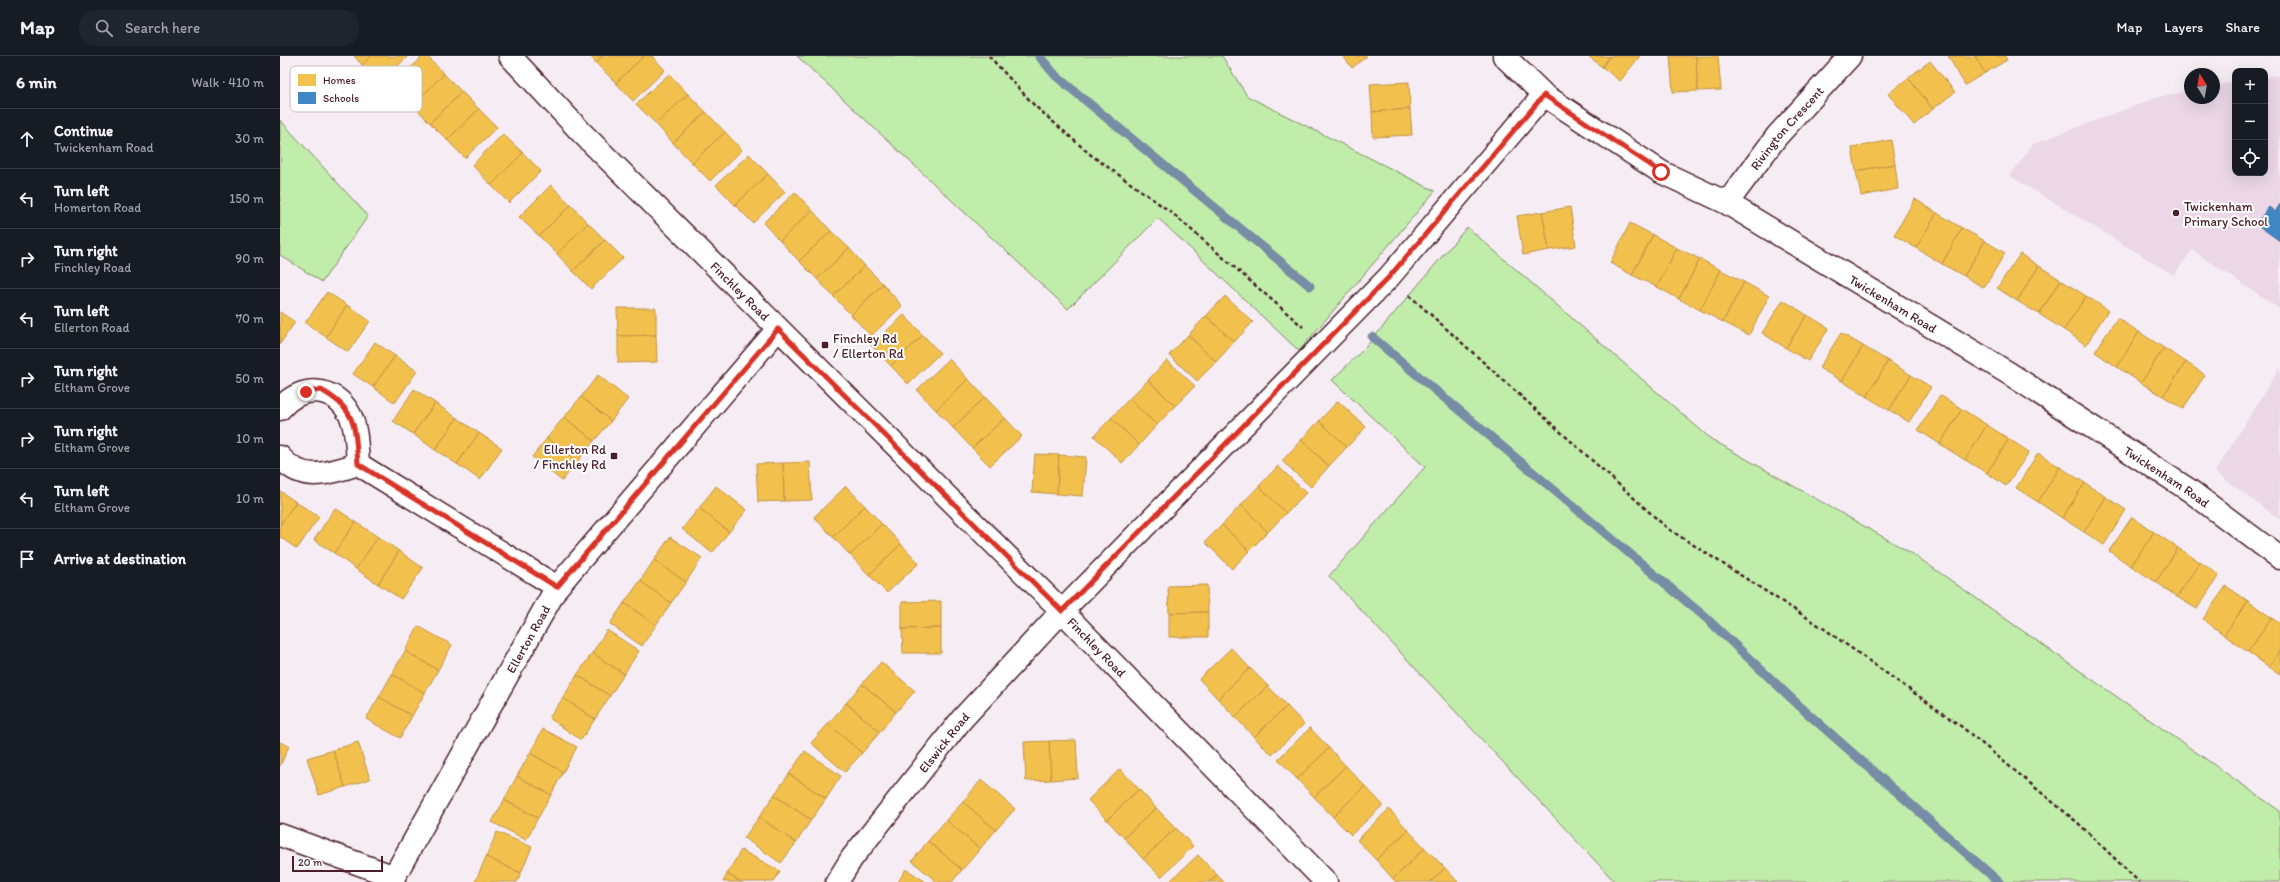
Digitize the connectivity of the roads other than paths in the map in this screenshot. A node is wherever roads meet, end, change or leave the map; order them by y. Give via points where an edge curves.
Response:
1 (510, 56) edge
2 (1504, 56) edge
3 (1850, 56) edge
4 (1544, 95) junction
5 (1727, 203) junction
6 (778, 329) junction
7 (280, 409) edge
8 (280, 457) edge
9 (358, 464) junction
10 (2280, 558) edge
11 (557, 587) junction
12 (1062, 611) junction
13 (280, 835) edge
14 (391, 879) edge
15 (837, 882) edge
16 (1326, 882) edge

1 - 6 street, Finchley Road via 581,132
2 - 4 street, Twickenham Road
3 - 5 street, Rivington Crescent via 1778,136
4 - 5 street, Twickenham Road via 1661,172
4 - 12 street, Elswick Road via 1389,277
5 - 10 street, Twickenham Road via 2010,374 2189,490
6 - 11 street, Ellerton Road
6 - 12 street, Finchley Road
7 - 9 street via 293,397 306,392 321,390 332,396 351,416
8 - 9 street via 300,472 315,475
9 - 11 street
11 - 14 street, Ellerton Road
12 - 15 street, Elswick Road via 962,719 852,858
12 - 16 street, Finchley Road
13 - 14 street

